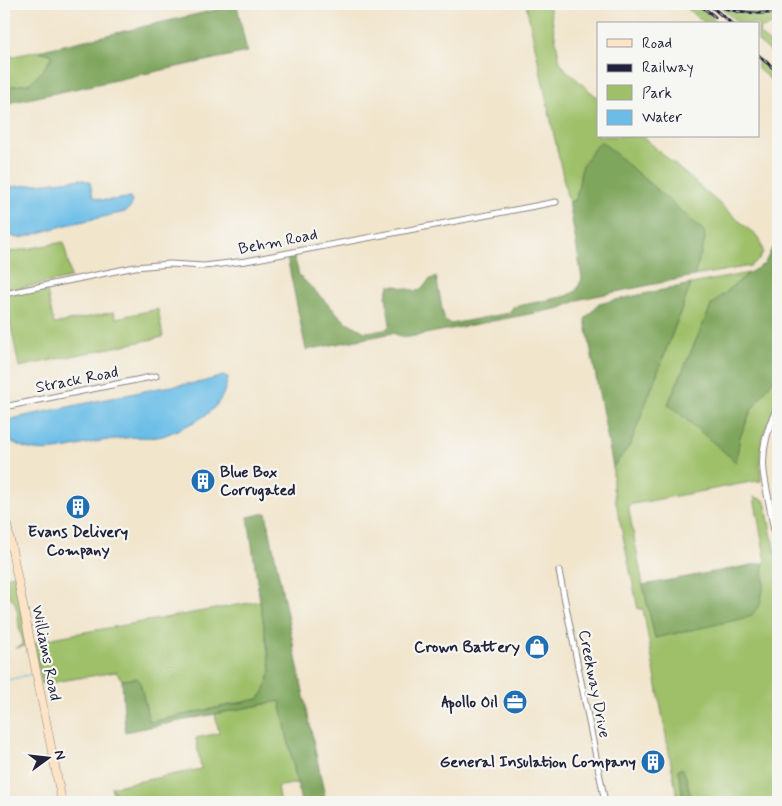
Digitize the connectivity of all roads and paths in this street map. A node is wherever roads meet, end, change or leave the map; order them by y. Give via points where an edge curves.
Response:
1 (556, 202) dead end
2 (4, 294) edge
3 (156, 376) dead end
4 (4, 407) edge
5 (778, 408) edge
6 (4, 510) edge
7 (778, 550) edge
8 (559, 571) dead end
9 (62, 802) edge
10 (605, 802) edge

1 - 2 street, Behm Road via 246,262 135,267
3 - 4 street, Strack Road
5 - 7 street via 764,446 763,462
6 - 9 main road, Williams Road
8 - 10 street, Creekway Drive

